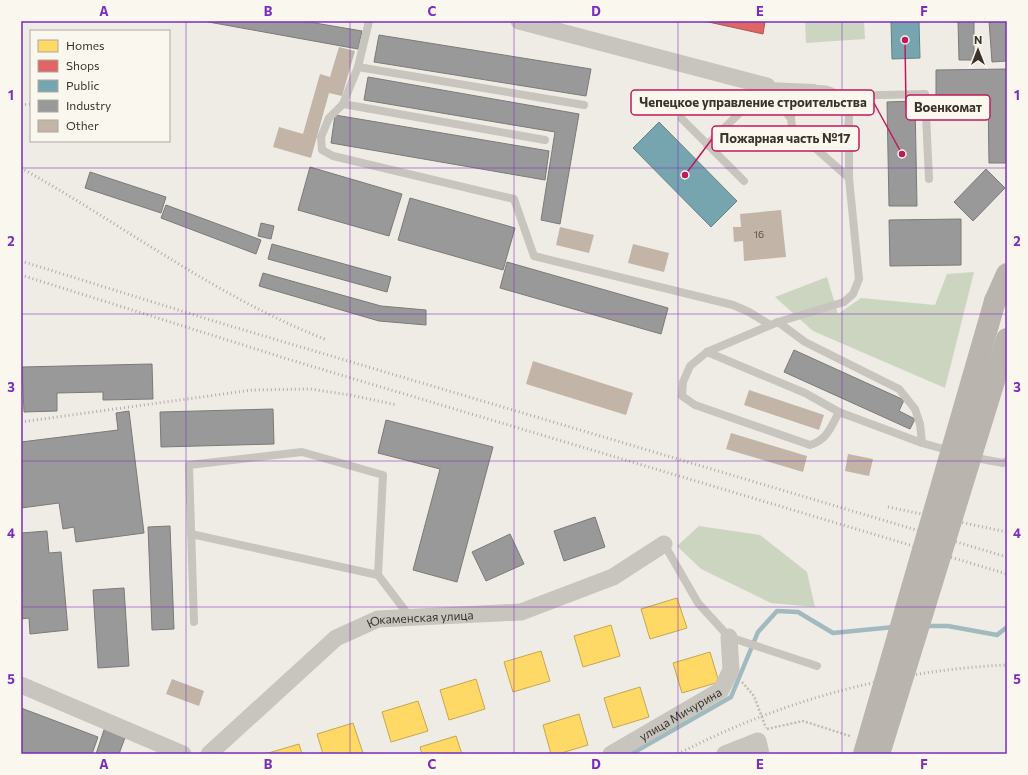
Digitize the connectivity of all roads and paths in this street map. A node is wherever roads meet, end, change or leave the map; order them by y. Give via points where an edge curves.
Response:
1 (369, 21) edge
2 (518, 21) edge
3 (358, 68) junction
4 (767, 86) junction
5 (820, 89) junction
6 (839, 96) junction
7 (343, 104) junction
8 (584, 105) dead end
9 (682, 119) dead end
10 (791, 119) junction
11 (849, 123) junction
12 (545, 140) dead end
13 (707, 145) junction
14 (813, 146) junction
15 (849, 178) junction
16 (929, 179) dead end
17 (744, 181) dead end
18 (1007, 274) edge
19 (774, 323) junction
20 (1007, 339) edge
21 (707, 352) junction
22 (839, 412) junction
23 (922, 443) junction
24 (1007, 461) edge
25 (191, 534) junction
26 (664, 544) joint
27 (378, 575) junction
28 (410, 618) junction
29 (194, 622) dead end
30 (729, 637) junction
31 (817, 666) dead end
32 (730, 670) junction
33 (21, 685) edge
34 (762, 741) edge
35 (860, 746) edge
36 (183, 754) edge
37 (209, 754) edge
38 (611, 754) edge
39 (725, 754) edge
40 (879, 754) edge

1 - 3 lane
2 - 4 street
3 - 7 lane
3 - 8 lane
4 - 5 lane
4 - 10 lane
4 - 13 lane
5 - 6 lane
5 - 10 lane via 802,95 792,110
6 - 11 lane via 849,113
6 - 16 lane via 925,94
7 - 12 lane
7 - 19 lane via 329,118 321,137 322,150 333,156 514,199 534,256 733,305
9 - 13 lane
10 - 14 lane via 798,136
11 - 14 lane via 839,140 822,147
11 - 15 lane
13 - 17 lane
14 - 15 lane
15 - 19 lane via 859,279 853,294 844,302
18 - 35 main road, bridge via 995,301
19 - 21 lane
19 - 23 lane via 805,342 899,389 914,409 920,424
20 - 40 main road, bridge
21 - 22 lane via 805,393
21 - 22 lane via 690,366 683,382 682,396 695,406 810,445 820,442 830,430
22 - 23 lane
23 - 24 lane via 1003,464
25 - 27 lane
25 - 27 lane via 189,465 302,452 383,474
25 - 29 lane
26 - 28 street, Юкаменская улица via 613,577 521,612
26 - 30 lane via 698,604
27 - 28 lane
28 - 37 street, Юкаменская улица via 378,619 336,638
30 - 31 lane
30 - 32 street, улица Мичурина
32 - 34 path via 754,696
32 - 38 street, улица Мичурина via 721,690
33 - 36 street
34 - 35 path via 803,721
34 - 39 street

